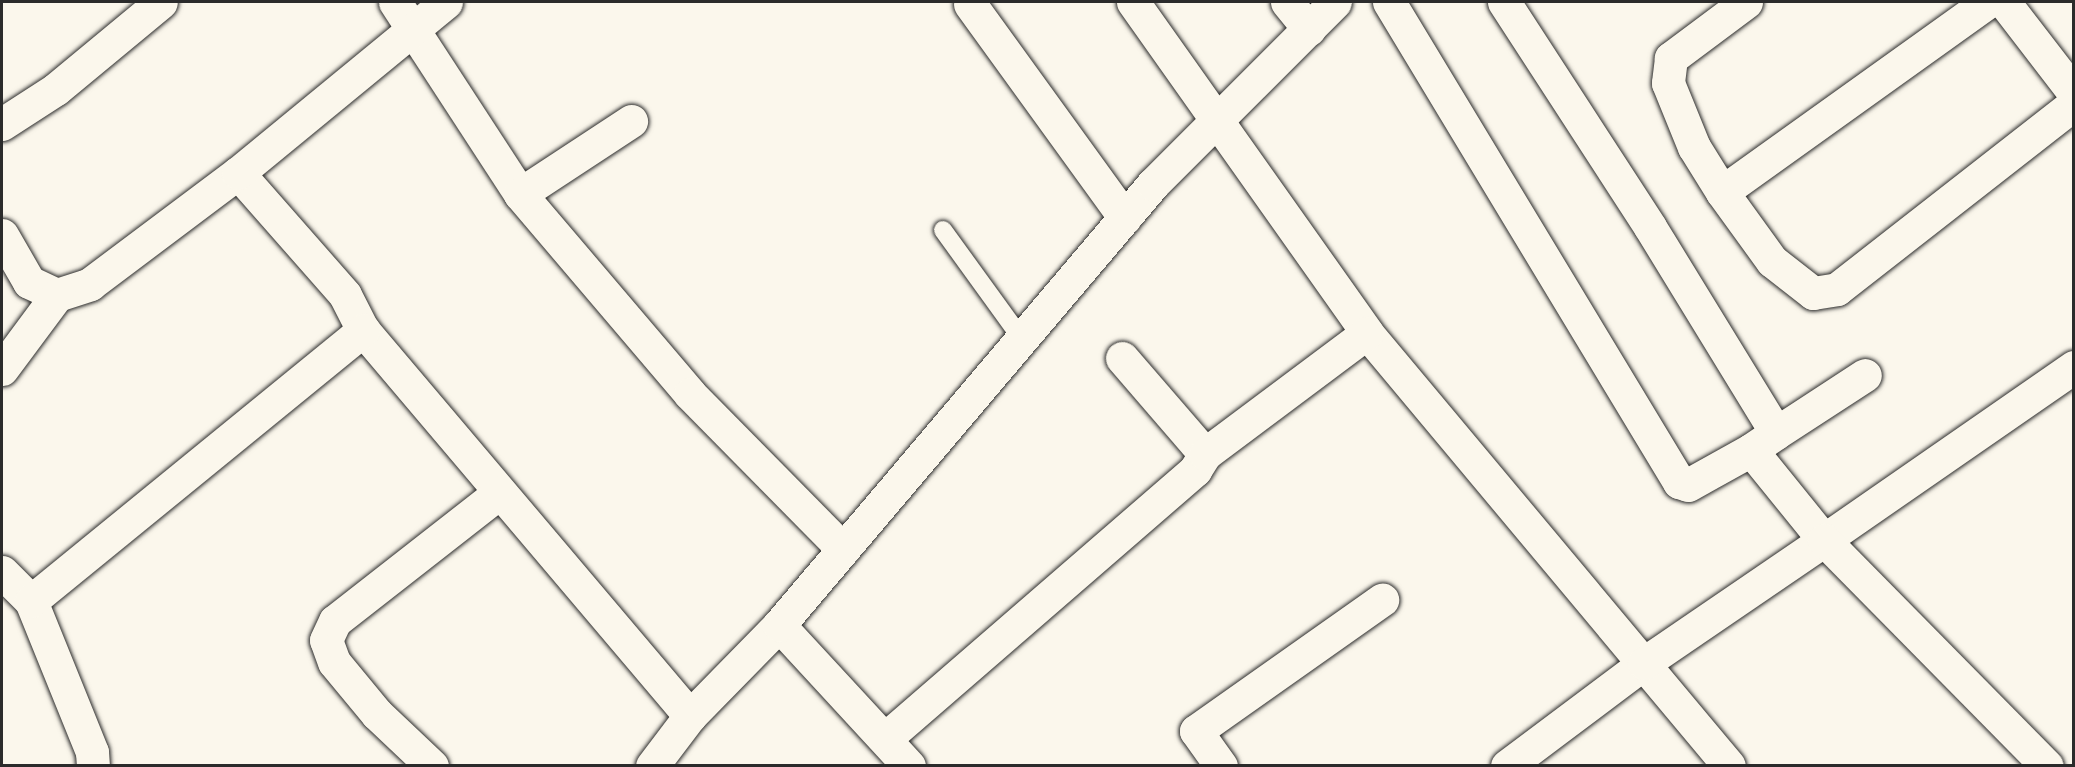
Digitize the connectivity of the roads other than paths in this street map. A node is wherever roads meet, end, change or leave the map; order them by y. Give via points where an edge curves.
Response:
1 (161, 2) edge
2 (446, 2) edge
3 (1133, 2) edge
4 (1287, 2) edge
5 (1335, 2) edge
6 (1389, 2) edge
7 (1504, 2) edge
8 (1746, 2) edge
9 (1987, 2) edge
10 (2004, 2) edge
11 (970, 4) dead end
12 (404, 14) edge
13 (1309, 29) junction
14 (2073, 93) edge
15 (2073, 104) edge
16 (1217, 118) junction
17 (631, 121) dead end
18 (2, 124) edge
19 (238, 172) junction
20 (1722, 192) junction
21 (520, 195) junction
22 (1125, 218) junction
23 (943, 230) dead end
24 (2, 235) edge
25 (57, 295) junction
26 (363, 330) junction
27 (1367, 333) junction
28 (1022, 339) junction
29 (1122, 358) dead end
30 (2073, 367) edge
31 (2, 369) edge
32 (1865, 375) dead end
33 (1763, 442) junction
34 (1205, 454) junction
35 (500, 492) junction
36 (1824, 540) junction
37 (843, 549) junction
38 (2, 572) edge
39 (1382, 600) dead end
40 (31, 601) junction
41 (778, 625) junction
42 (1644, 663) junction
43 (690, 716) junction
44 (887, 737) junction
45 (93, 765) edge
46 (432, 765) edge
47 (652, 765) edge
48 (909, 765) edge
49 (1221, 765) edge
50 (1508, 765) edge
51 (1729, 765) edge
52 (2047, 765) edge

1 - 18 street via 56,89
2 - 12 street
3 - 16 street
4 - 13 street
5 - 13 street
6 - 33 street via 1679,482 1688,485
7 - 33 street
8 - 20 street via 1671,58 1668,83 1694,147
9 - 20 street
10 - 14 street
11 - 22 street
12 - 19 street
12 - 21 street
13 - 16 street
15 - 20 street via 1837,289 1813,293 1772,261
16 - 22 street
16 - 27 street
17 - 21 street
19 - 25 street via 90,284
19 - 26 street via 345,295
21 - 37 street via 690,394
22 - 28 street
23 - 28 lane
24 - 25 street via 28,282
25 - 31 street
26 - 35 street
26 - 40 street
27 - 34 street
27 - 42 street
28 - 37 street
29 - 34 street
30 - 36 street
32 - 33 street
33 - 36 street
34 - 44 street via 1195,470
35 - 43 street
35 - 46 street via 335,621 326,640 334,662 377,714
36 - 42 street
36 - 52 street
37 - 41 street
38 - 40 street
39 - 49 street via 1196,731
40 - 45 street via 92,752
41 - 43 street
41 - 44 street
42 - 50 street
42 - 51 street
43 - 47 street
44 - 48 street

